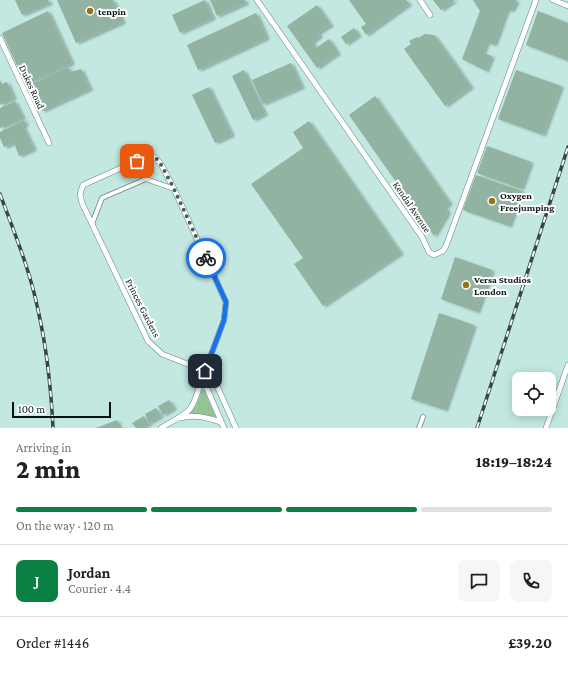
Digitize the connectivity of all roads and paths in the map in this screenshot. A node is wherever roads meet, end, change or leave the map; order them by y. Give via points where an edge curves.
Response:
1 (257, 0) edge
2 (420, 0) edge
3 (536, 0) edge
4 (553, 0) edge
5 (568, 6) edge
6 (430, 15) dead end
7 (0, 38) edge
8 (48, 143) dead end
9 (174, 189) junction
10 (92, 224) junction
11 (568, 365) edge
12 (205, 371) junction
13 (202, 377) junction
14 (423, 417) dead end
15 (178, 418) junction
16 (221, 422) junction
17 (161, 428) edge
18 (224, 428) edge
19 (236, 428) edge
20 (419, 428) edge
21 (546, 428) edge

1 - 3 street, Kendal Avenue via 422,237 429,252 434,255 446,246
2 - 6 street
4 - 5 street
7 - 8 street, Dukes Road
9 - 10 street via 146,179 102,198
9 - 10 street, Princes Gardens via 156,158 148,156 83,185 80,194 82,203
9 - 12 street, Princes Gardens via 226,302 224,320
10 - 12 street, Princes Gardens via 148,341 162,354
11 - 21 street
12 - 13 street, Princes Gardens
12 - 19 street, Princes Gardens via 213,377
13 - 15 street, Princes Gardens via 190,409
13 - 16 street
14 - 20 street
15 - 16 street via 203,417
15 - 17 street
16 - 18 street

